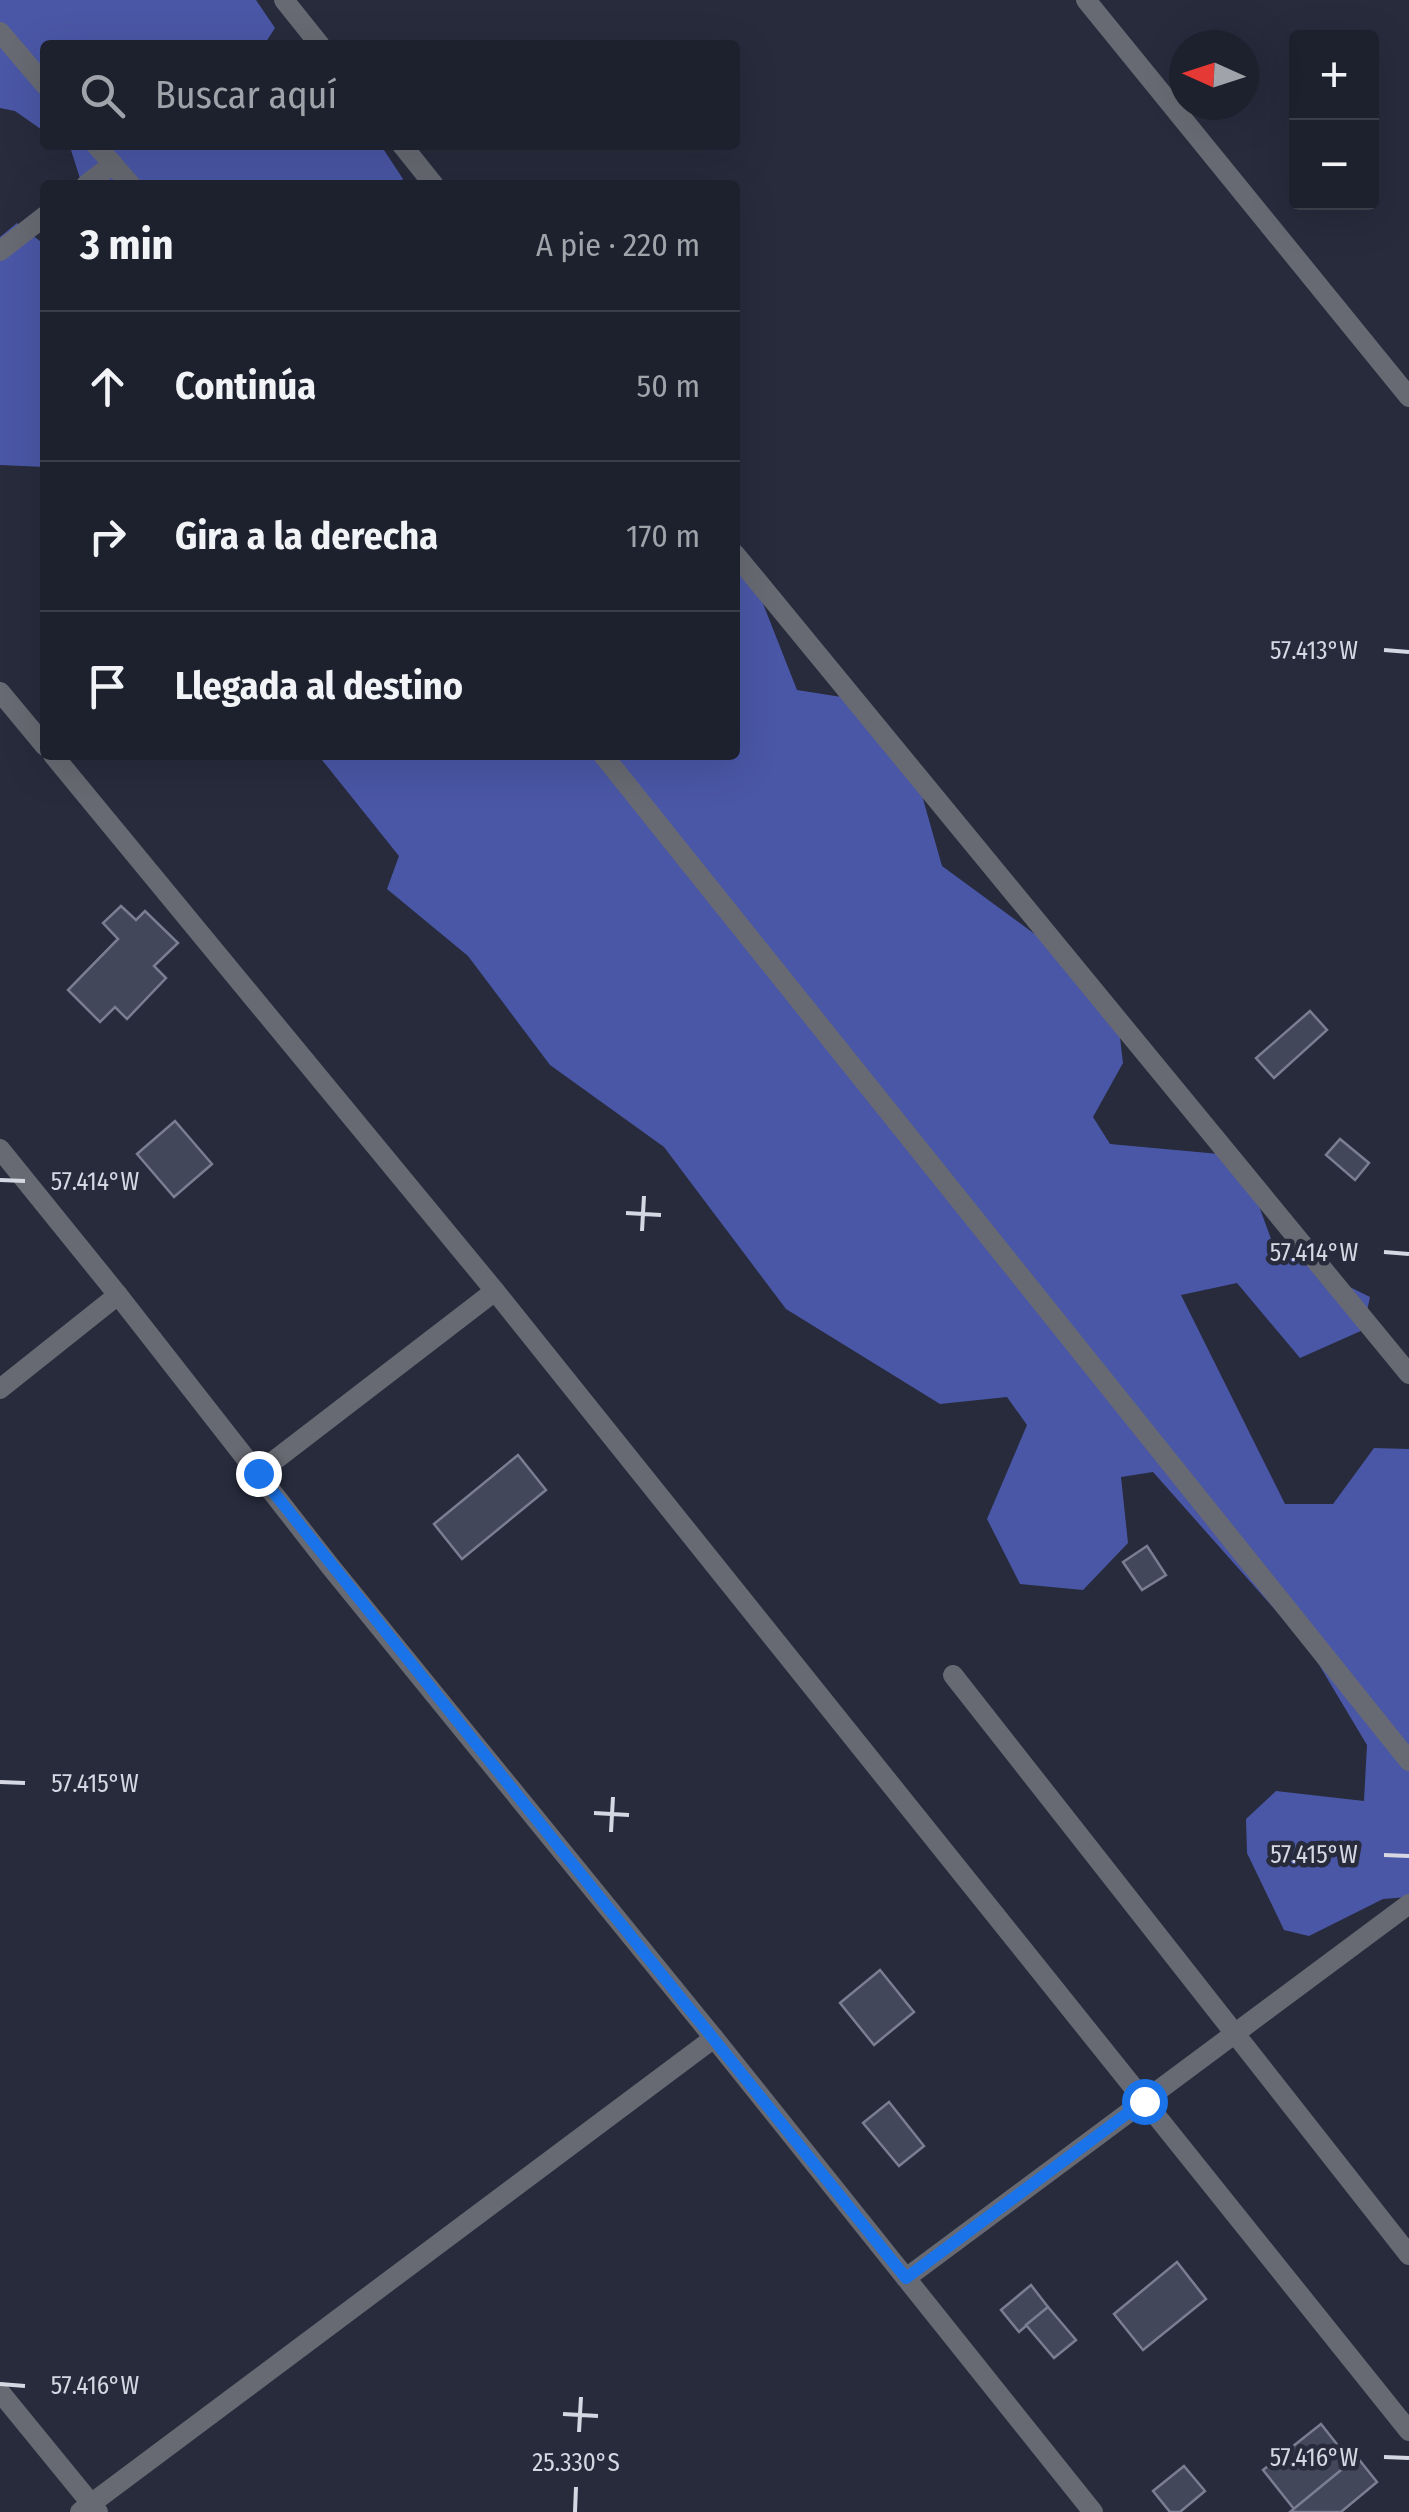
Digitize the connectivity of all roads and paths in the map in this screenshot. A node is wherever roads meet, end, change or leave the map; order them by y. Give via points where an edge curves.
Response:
1 (284, 0) edge
2 (1086, 0) edge
3 (0, 32) edge
4 (316, 40) edge
5 (40, 79) edge
6 (100, 150) edge
7 (406, 150) edge
8 (113, 164) junction
9 (92, 180) edge
10 (126, 180) edge
11 (430, 180) edge
12 (40, 220) edge
13 (0, 251) edge
14 (1409, 396) edge
15 (740, 560) edge
16 (0, 692) edge
17 (40, 736) edge
18 (61, 760) edge
19 (607, 760) edge
20 (0, 1149) edge
21 (494, 1291) junction
22 (118, 1295) junction
23 (1409, 1374) edge
24 (0, 1389) edge
25 (258, 1473) junction
26 (953, 1675) dead end
27 (1409, 1761) edge
28 (1409, 1904) edge
29 (1235, 2034) junction
30 (714, 2038) junction
31 (1144, 2101) junction
32 (1409, 2255) edge
33 (906, 2278) junction
34 (0, 2392) edge
35 (1409, 2431) edge
36 (90, 2509) edge
37 (1093, 2512) edge

1 - 4 street
2 - 14 street
3 - 5 street
6 - 8 street
7 - 11 street
8 - 9 street
8 - 10 street
12 - 13 street
15 - 23 street
16 - 17 street
18 - 21 street
19 - 27 street
20 - 22 street
21 - 25 street
21 - 31 street
22 - 24 street
22 - 25 street
25 - 30 street
26 - 29 street
28 - 29 street
29 - 31 street
29 - 32 street
30 - 33 street
30 - 36 street
31 - 33 street
31 - 35 street
33 - 37 street
34 - 36 street

